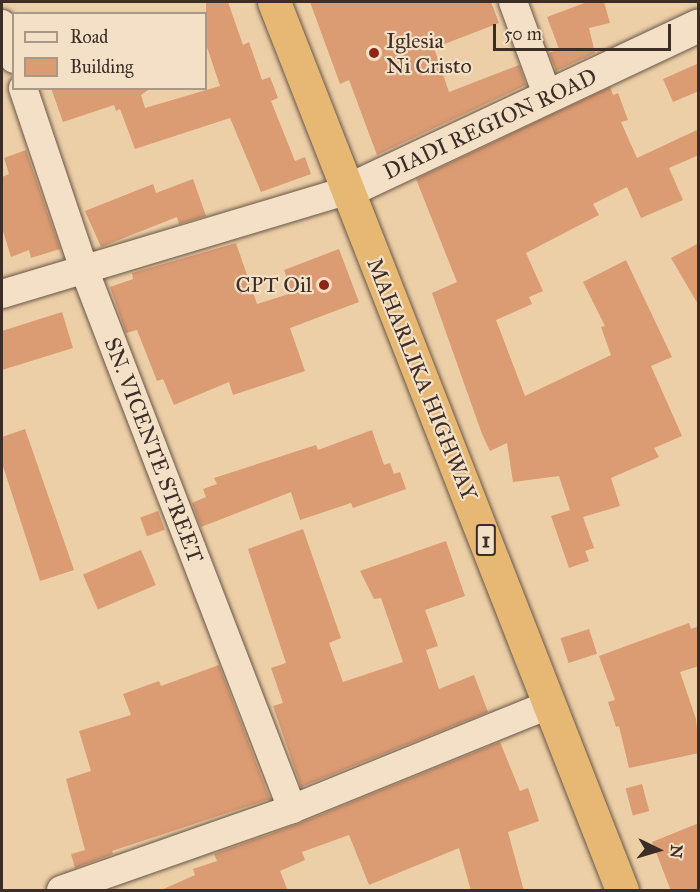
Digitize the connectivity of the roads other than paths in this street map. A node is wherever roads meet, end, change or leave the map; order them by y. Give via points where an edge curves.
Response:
1 (274, 2) edge
2 (513, 2) edge
3 (2, 24) edge
4 (699, 25) edge
5 (12, 53) edge
6 (24, 90) edge
7 (548, 97) junction
8 (346, 191) junction
9 (84, 269) junction
10 (2, 294) edge
11 (551, 704) junction
12 (292, 809) junction
13 (61, 891) edge
14 (622, 891) edge

1 - 8 highway, MAHARLIKA HIGHWAY / 1
2 - 7 street
3 - 5 street
4 - 7 main road, DIADI REGION ROAD
6 - 9 street, SN. VICENTE STREET
7 - 8 main road, DIADI REGION ROAD
8 - 9 street
8 - 11 highway, MAHARLIKA HIGHWAY / 1
9 - 10 street
9 - 12 street, SN. VICENTE STREET
11 - 12 street
11 - 14 highway, MAHARLIKA HIGHWAY / 1
12 - 13 street

